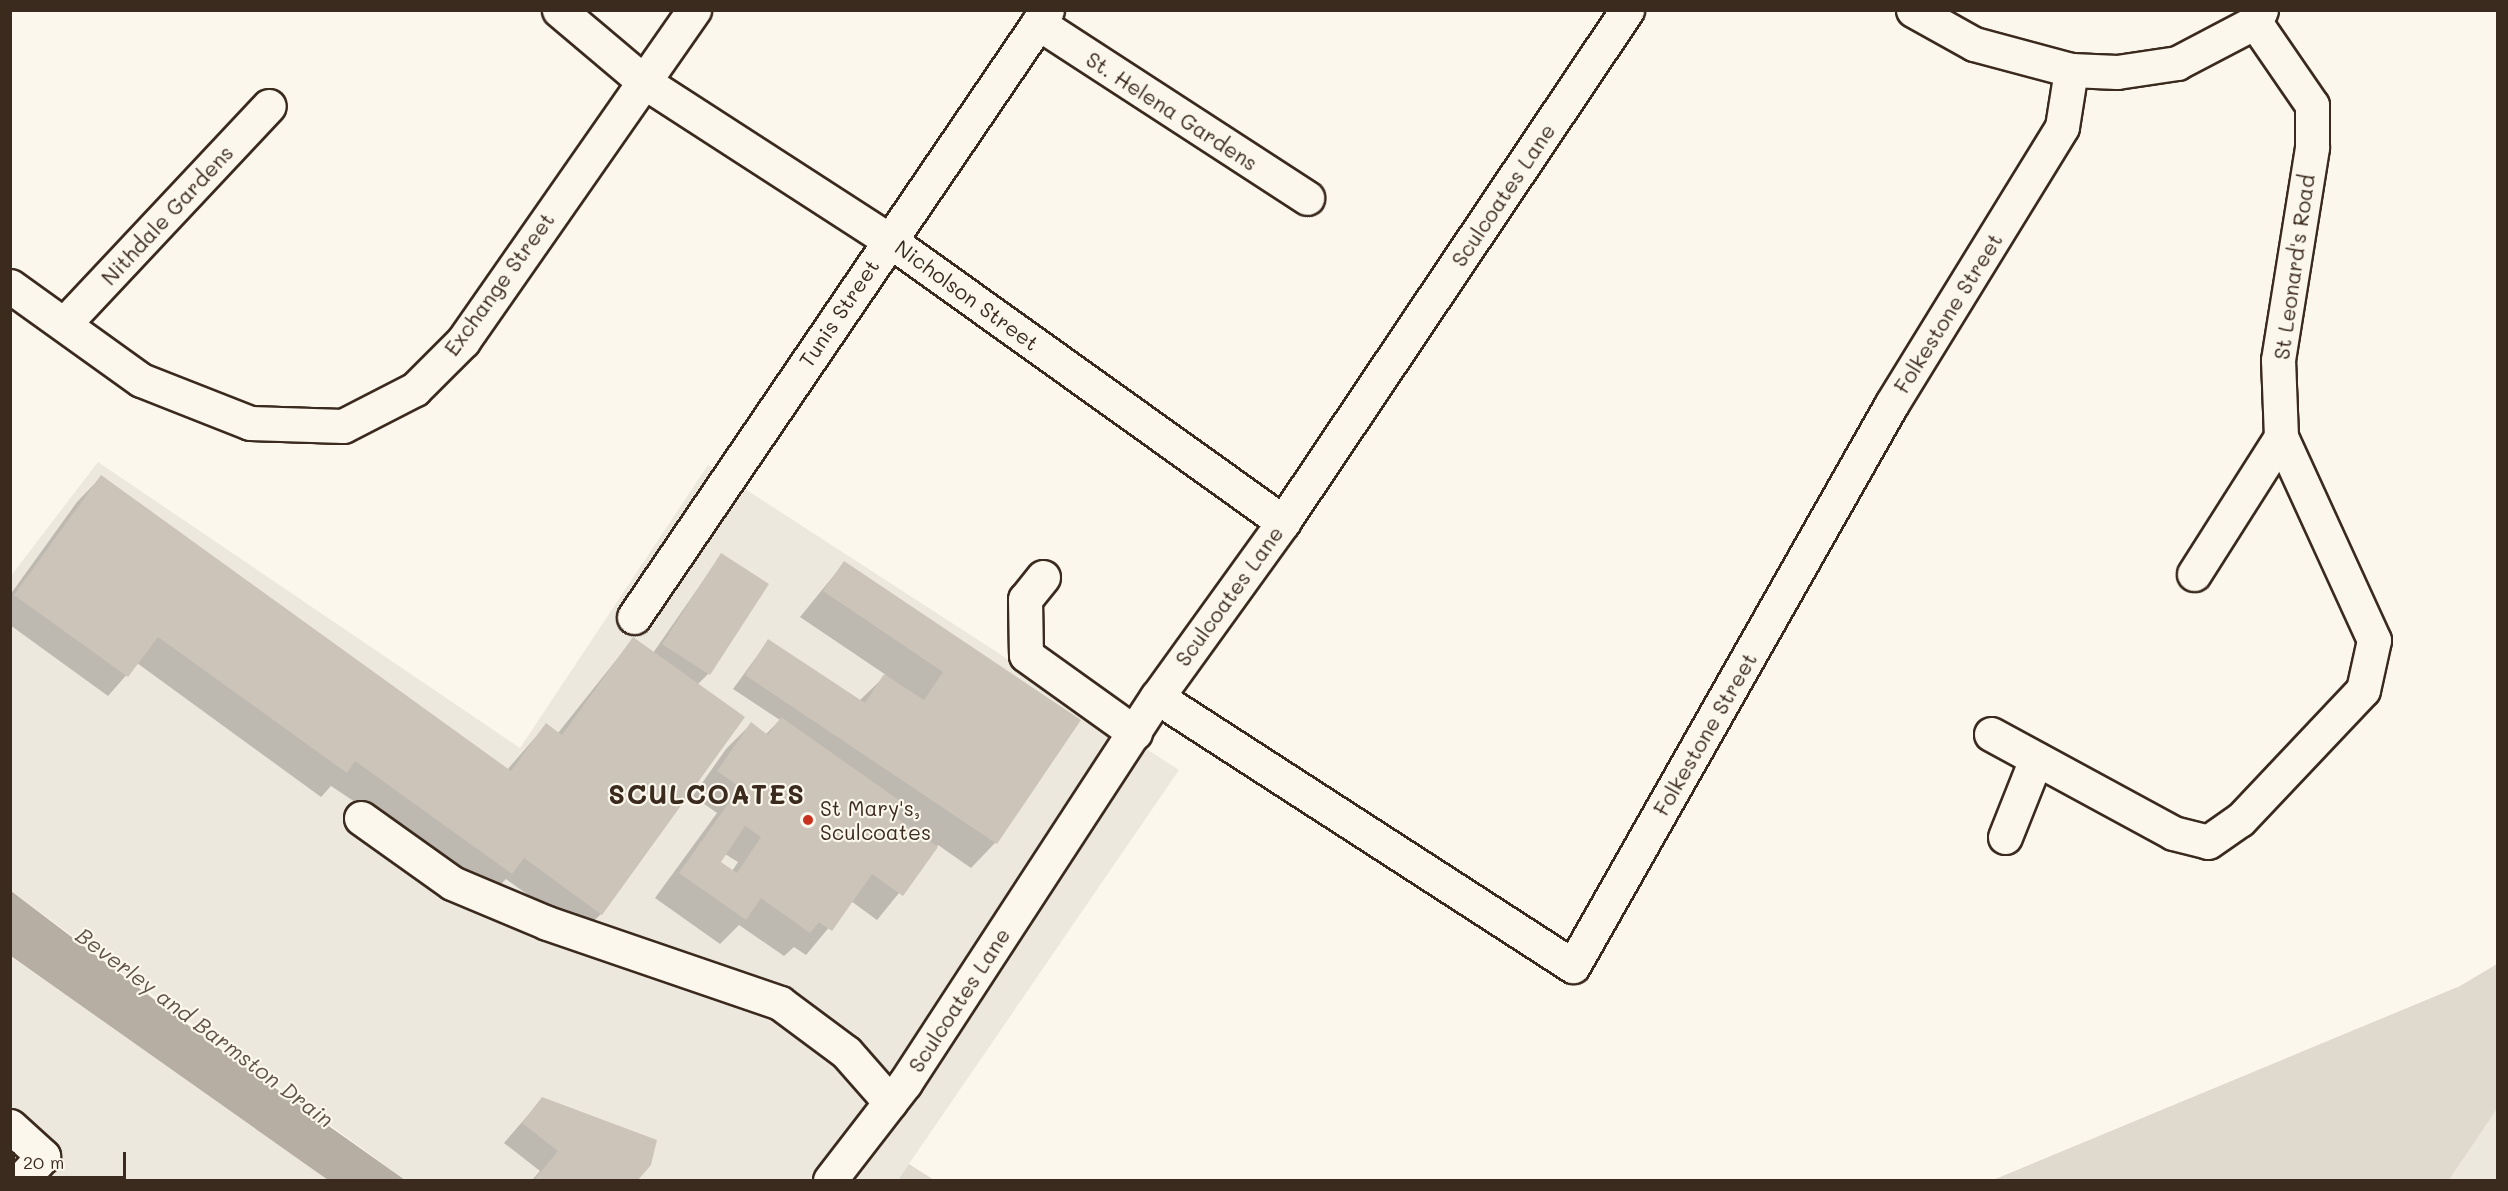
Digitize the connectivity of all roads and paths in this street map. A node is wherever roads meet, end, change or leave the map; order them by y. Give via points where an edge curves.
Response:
1 (559, 10) edge
2 (694, 10) edge
3 (1627, 10) edge
4 (1913, 10) edge
5 (2258, 16) edge
6 (1042, 17) edge
7 (2071, 70) junction
8 (643, 81) junction
9 (269, 106) dead end
10 (1307, 198) dead end
11 (889, 240) junction
12 (10, 286) edge
13 (64, 324) junction
14 (2281, 437) junction
15 (1283, 522) junction
16 (2194, 574) dead end
17 (1043, 577) dead end
18 (634, 617) dead end
19 (1157, 697) junction
20 (1135, 733) junction
21 (1990, 734) dead end
22 (2036, 759) junction
23 (361, 818) dead end
24 (2005, 837) dead end
25 (890, 1102) junction
26 (10, 1126) edge
27 (21, 1180) edge
28 (830, 1180) edge

1 - 8 street, Nicholson Street
2 - 8 street, Exchange Street
3 - 15 street, Sculcoates Lane
4 - 7 street via 1974,44
5 - 7 street via 2177,63 2117,72
5 - 14 street, St Leonard's Road via 2312,105 2312,147 2278,360
6 - 10 street, St. Helena Gardens
6 - 11 street, Tunis Street
7 - 19 street, Folkestone Street via 2062,127 1891,405 1573,966
8 - 11 street, Nicholson Street
8 - 13 street, Exchange Street via 463,341 415,389 343,426 250,423 141,380
9 - 13 street, Nithdale Gardens
11 - 15 street, Nicholson Street
11 - 18 street, Tunis Street
12 - 13 street, Exchange Street
14 - 16 street
14 - 22 street, St Leonard's Road via 2374,640 2363,690 2240,820 2208,842 2174,833
15 - 19 street, Sculcoates Lane
17 - 20 street via 1025,599 1026,656
19 - 20 street, Sculcoates Lane
20 - 25 street, Sculcoates Lane
21 - 22 street
22 - 24 street
23 - 25 street via 452,883 547,923 780,1004 846,1052
25 - 28 street, Sculcoates Lane
26 - 27 street via 43,1156

